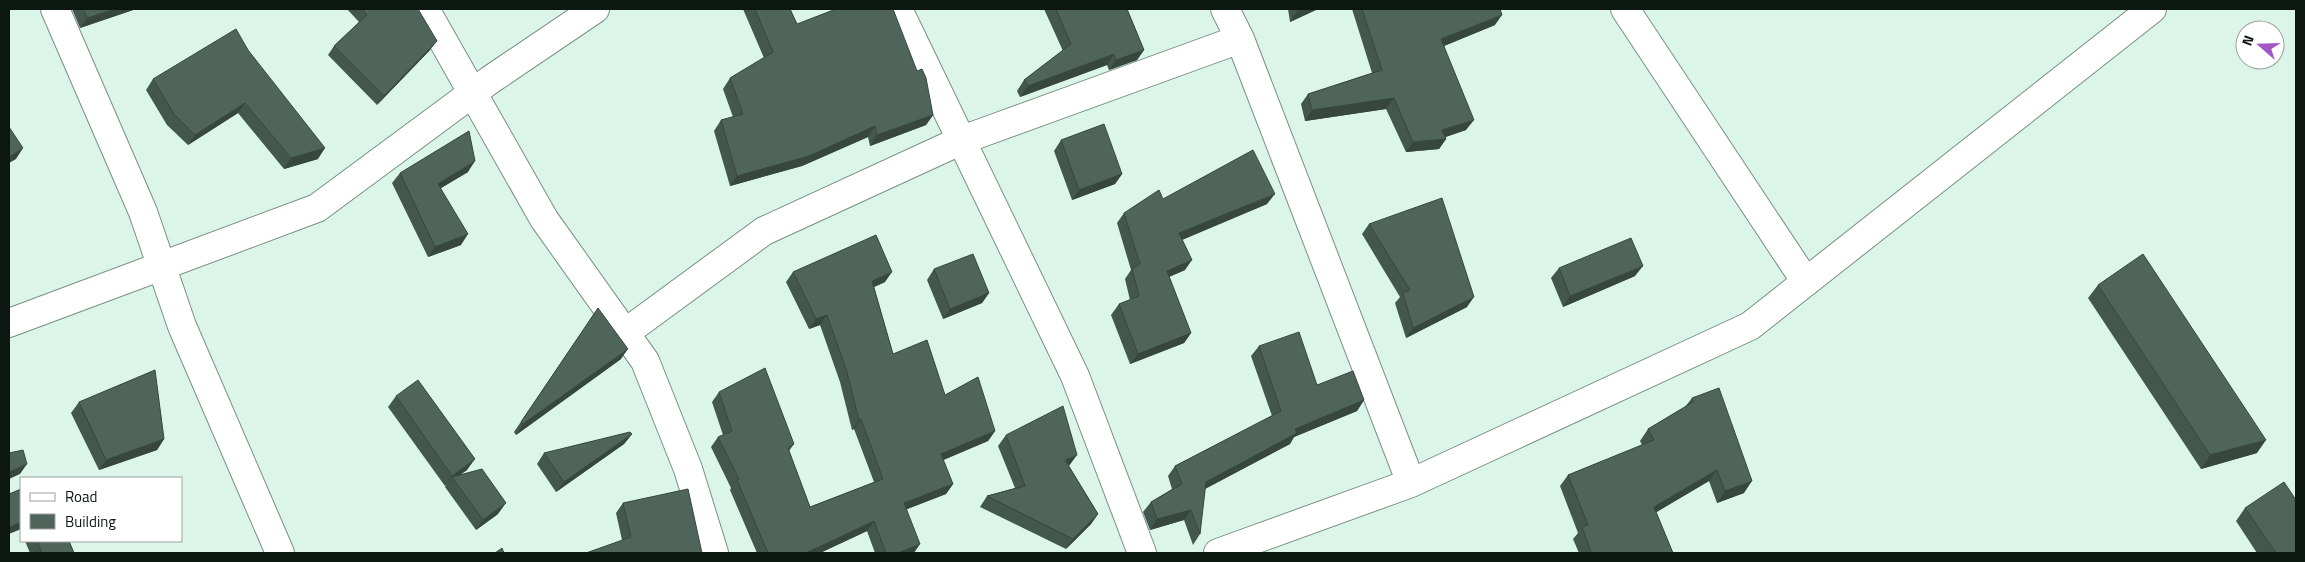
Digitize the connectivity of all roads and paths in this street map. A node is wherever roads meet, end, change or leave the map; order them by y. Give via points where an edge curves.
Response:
1 (55, 9) edge
2 (425, 9) edge
3 (595, 9) edge
4 (898, 9) edge
5 (1225, 9) edge
6 (1625, 9) edge
7 (2152, 9) edge
8 (1240, 39) junction
9 (472, 93) junction
10 (962, 140) junction
11 (162, 267) junction
12 (1806, 282) junction
13 (9, 324) edge
14 (625, 333) junction
15 (1411, 483) junction
16 (280, 553) edge
17 (714, 553) edge
18 (1142, 553) edge
19 (1218, 553) edge

1 - 11 street via 143,212
2 - 9 street
3 - 9 street
4 - 10 street
5 - 8 street
6 - 12 street
7 - 12 street
8 - 10 street
8 - 15 street
9 - 11 street via 317,208
9 - 14 street via 544,219
10 - 14 street via 764,231
10 - 18 street via 1075,376
11 - 13 street
11 - 16 street via 182,326
12 - 15 street via 1750,326
14 - 17 street via 649,370 688,469
15 - 19 street

